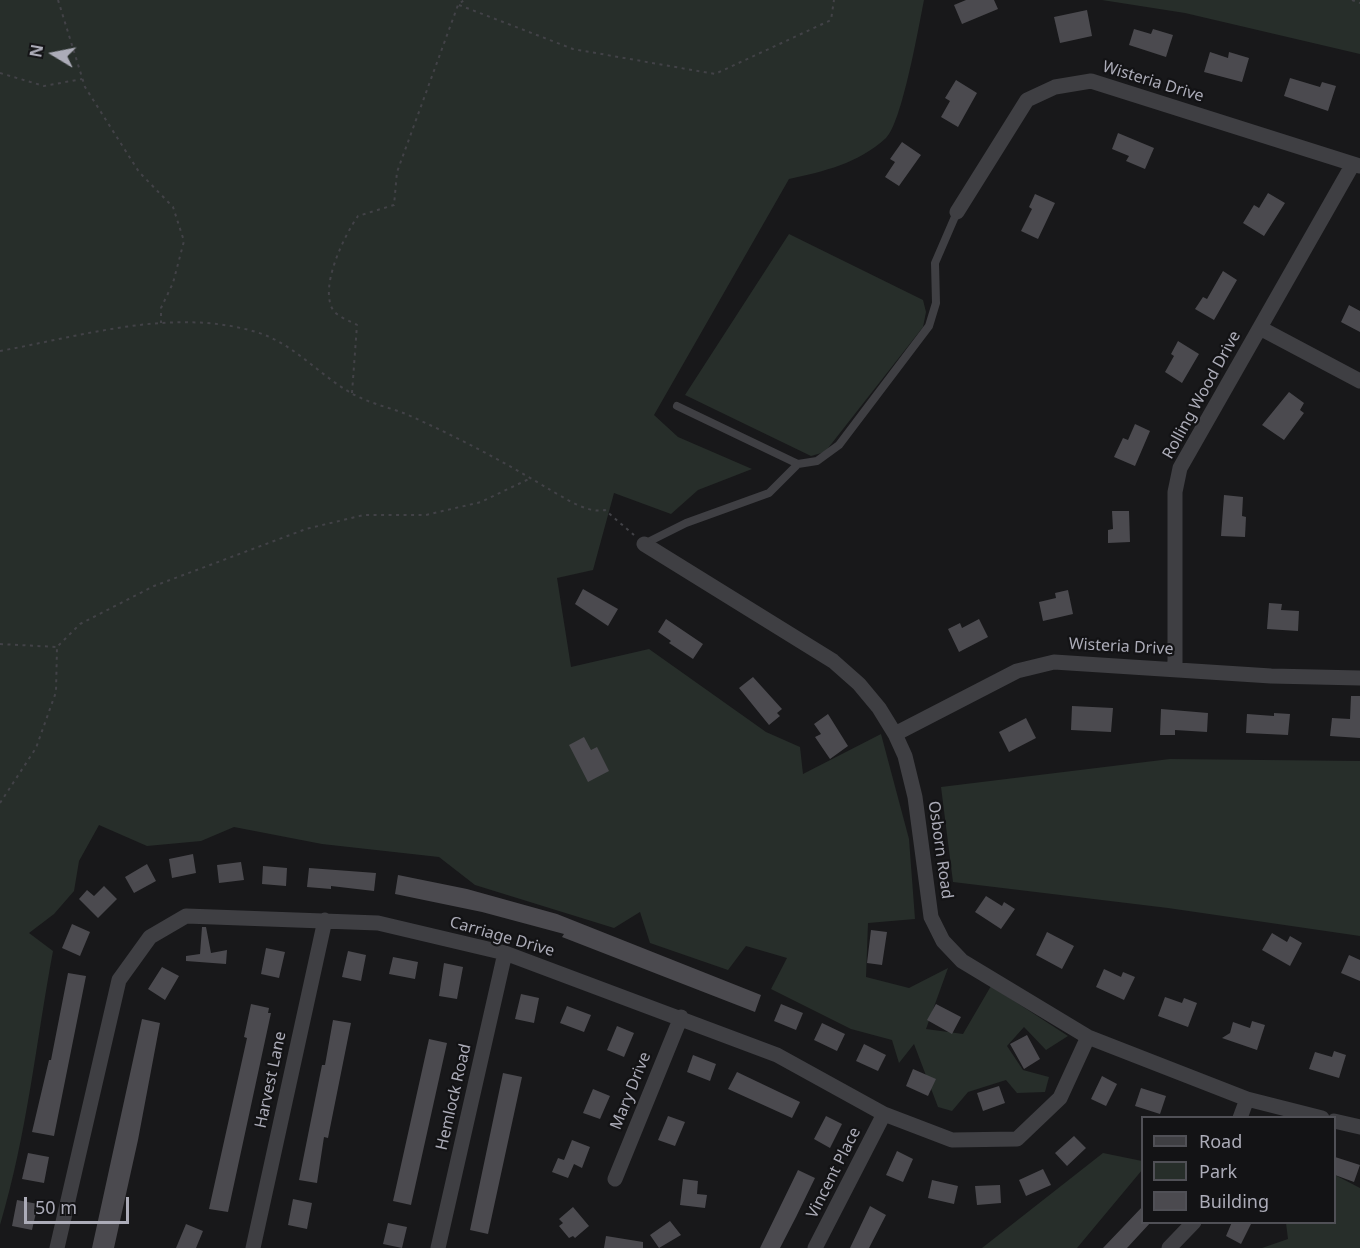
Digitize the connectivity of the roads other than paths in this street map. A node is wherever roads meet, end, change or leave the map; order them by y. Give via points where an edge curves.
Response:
1 (1357, 165) edge
2 (957, 212) joint
3 (1260, 328) junction
4 (1360, 381) edge
5 (677, 406) dead end
6 (798, 464) junction
7 (644, 544) joint
8 (1175, 669) junction
9 (1360, 678) edge
10 (896, 734) junction
11 (324, 920) junction
12 (504, 953) junction
13 (681, 1017) junction
14 (1088, 1037) junction
15 (1247, 1099) junction
16 (884, 1114) junction
17 (1241, 1116) edge
18 (1314, 1116) edge
19 (1336, 1121) edge
20 (1360, 1127) edge
21 (615, 1179) dead end
22 (1192, 1224) edge
23 (57, 1248) edge
24 (253, 1248) edge
25 (438, 1248) edge
26 (815, 1248) edge
27 (1169, 1248) edge

1 - 2 street, Wisteria Drive via 1091,81 1055,87 1027,100
1 - 3 street, Rolling Wood Drive
2 - 6 lane via 935,263 936,303 929,326 839,445 817,462
3 - 4 street
3 - 8 street, Rolling Wood Drive via 1180,468 1175,492
5 - 6 lane
6 - 7 lane via 770,493 686,523
7 - 10 street, Osborn Road via 833,661 859,684
8 - 9 street, Wisteria Drive
8 - 10 street, Wisteria Drive via 1054,662 1017,671
10 - 14 street, Osborn Road via 911,774 931,917 943,940 962,961
11 - 12 street, Carriage Drive via 378,923
11 - 23 street, Carriage Drive via 186,916 150,937 120,980
11 - 24 street, Harvest Lane
12 - 13 street, Carriage Drive
12 - 25 street, Hemlock Road
13 - 16 street, Carriage Drive via 777,1055
13 - 21 street, Mary Drive
14 - 15 street, Osborn Road
14 - 16 street, Carriage Drive via 1060,1098 1017,1139 952,1140
15 - 17 street
15 - 18 street, Osborn Road
16 - 26 street, Vincent Place
19 - 20 street
22 - 27 street

